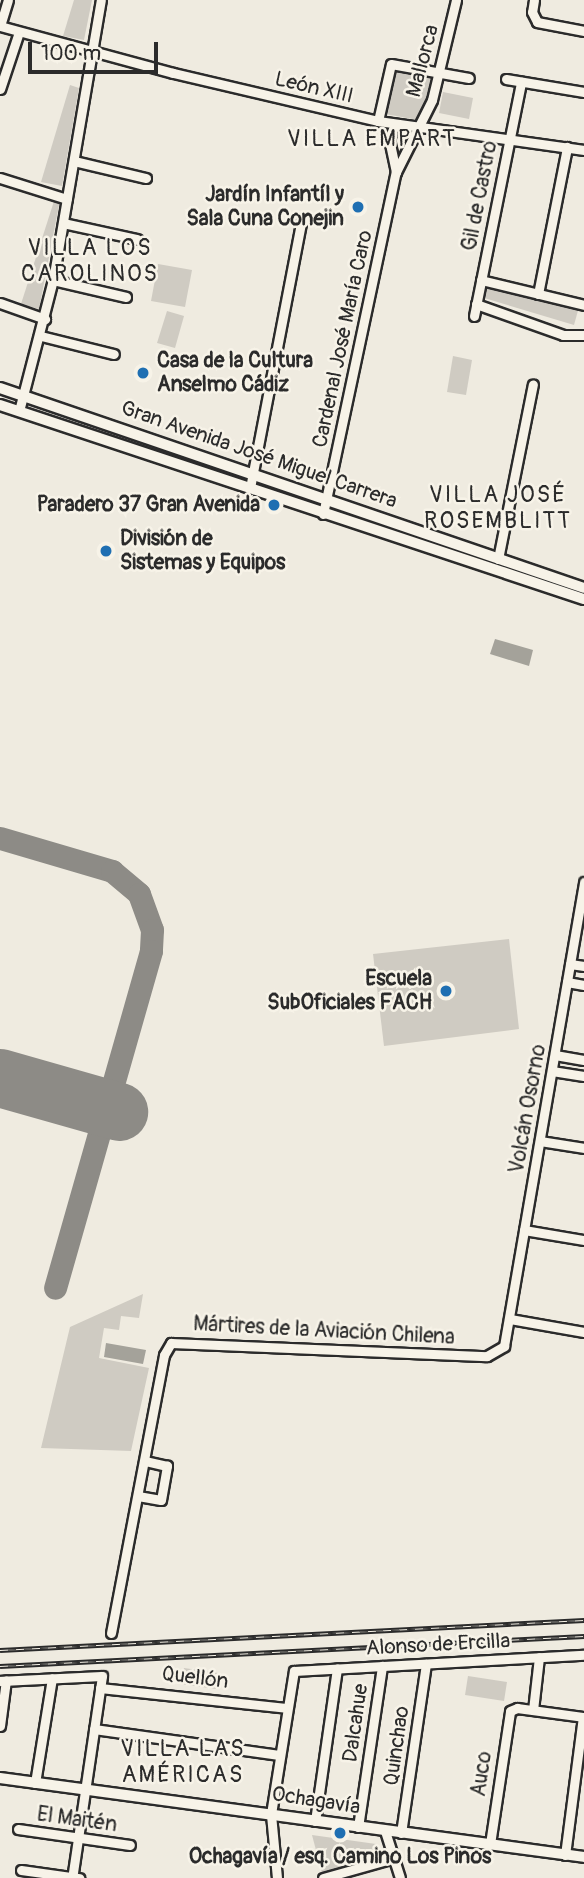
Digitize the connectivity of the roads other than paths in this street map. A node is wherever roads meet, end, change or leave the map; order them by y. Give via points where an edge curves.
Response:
1 (8, 0) edge
2 (101, 0) edge
3 (456, 0) edge
4 (534, 0) edge
5 (584, 21) edge
6 (0, 26) edge
7 (583, 31) edge
8 (19, 32) junction
9 (90, 52) junction
10 (440, 73) junction
11 (469, 78) dead end
12 (506, 79) dead end
13 (521, 82) junction
14 (0, 89) edge
15 (584, 92) edge
16 (378, 121) junction
17 (395, 124) junction
18 (421, 130) junction
19 (510, 138) junction
20 (567, 147) junction
21 (584, 150) edge
22 (74, 161) junction
23 (396, 172) junction
24 (0, 178) edge
25 (146, 178) dead end
26 (67, 199) junction
27 (63, 223) junction
28 (301, 223) dead end
29 (137, 239) dead end
30 (53, 280) junction
31 (481, 281) junction
32 (538, 294) junction
33 (126, 297) dead end
34 (0, 303) edge
35 (476, 304) junction
36 (584, 305) edge
37 (474, 316) dead end
38 (44, 319) junction
39 (584, 322) edge
40 (582, 334) edge
41 (41, 336) junction
42 (114, 354) dead end
43 (533, 384) dead end
44 (0, 388) edge
45 (23, 396) junction
46 (0, 405) edge
47 (19, 411) junction
48 (253, 473) junction
49 (250, 488) junction
50 (327, 498) junction
51 (323, 514) junction
52 (498, 559) junction
53 (584, 588) edge
54 (584, 599) edge
55 (584, 882) edge
56 (583, 893) edge
57 (570, 964) junction
58 (584, 966) edge
59 (567, 982) junction
60 (584, 985) edge
61 (555, 1055) junction
62 (584, 1060) edge
63 (552, 1071) junction
64 (584, 1076) edge
65 (540, 1141) junction
66 (584, 1148) edge
67 (524, 1230) junction
68 (584, 1240) edge
69 (510, 1319) junction
70 (584, 1332) edge
71 (506, 1342) joint
72 (145, 1461) junction
73 (138, 1496) junction
74 (111, 1633) dead end
75 (584, 1655) edge
76 (539, 1657) junction
77 (426, 1664) junction
78 (382, 1666) junction
79 (337, 1669) junction
80 (52, 1678) junction
81 (3, 1681) edge
82 (100, 1688) junction
83 (286, 1708) junction
84 (533, 1710) junction
85 (584, 1717) edge
86 (0, 1726) edge
87 (94, 1729) junction
88 (279, 1755) junction
89 (0, 1778) edge
90 (36, 1783) junction
91 (85, 1789) junction
92 (271, 1814) junction
93 (316, 1821) junction
94 (358, 1827) junction
95 (19, 1829) dead end
96 (385, 1831) junction
97 (401, 1833) junction
98 (78, 1838) junction
99 (490, 1844) junction
100 (130, 1845) dead end
101 (565, 1855) junction
102 (584, 1857) edge
103 (394, 1858) junction
104 (21, 1870) dead end
105 (74, 1878) edge
106 (277, 1878) edge
107 (323, 1878) edge
108 (400, 1878) edge

1 - 6 street
2 - 9 street
3 - 10 street, Mallorca
4 - 7 street via 533,18
5 - 7 street
6 - 8 street, León XIII
8 - 9 street, León XIII
8 - 14 street
9 - 16 street, León XIII
9 - 22 street
10 - 11 street
10 - 16 street via 389,65
10 - 18 street, Mallorca
12 - 13 street
13 - 15 street
13 - 19 street, Gil de Castro
16 - 17 street, León XIII
17 - 18 street, León XIII
17 - 23 street, Cardenal José María Caro via 388,139
18 - 19 street, León XIII
18 - 23 street, Cardenal José María Caro
19 - 20 street, León XIII
19 - 31 street, Gil de Castro
20 - 21 street, León XIII
20 - 32 street
22 - 25 street
22 - 26 street
23 - 50 street, Cardenal José María Caro
24 - 26 street
26 - 27 street
27 - 29 street
27 - 30 street
28 - 48 street
30 - 33 street
30 - 38 street
31 - 32 street
31 - 35 street, Gil de Castro
32 - 36 street
34 - 38 street
35 - 37 street, Gil de Castro
35 - 40 street via 563,335
38 - 41 street
39 - 40 street
41 - 42 street
41 - 45 street
43 - 52 street
44 - 45 main road, Gran Avenida José Miguel Carrera
45 - 47 street
45 - 48 main road, Gran Avenida José Miguel Carrera
46 - 47 main road, Gran Avenida José Miguel Carrera
47 - 49 main road, Gran Avenida José Miguel Carrera
48 - 49 street
48 - 50 main road, Gran Avenida José Miguel Carrera
49 - 51 main road, Gran Avenida José Miguel Carrera
50 - 51 street, Cardenal José María Caro
50 - 52 main road, Gran Avenida José Miguel Carrera
51 - 54 main road, Gran Avenida José Miguel Carrera
52 - 53 main road, Gran Avenida José Miguel Carrera
55 - 56 street, Volcán Osorno
56 - 57 street, Volcán Osorno
57 - 58 street
57 - 59 street, Volcán Osorno
59 - 60 street
59 - 61 street, Volcán Osorno
61 - 62 street
61 - 63 street, Volcán Osorno
63 - 64 street
63 - 65 street, Volcán Osorno
65 - 66 street
65 - 67 street, Volcán Osorno
67 - 68 street
67 - 69 street, Volcán Osorno
69 - 70 street
69 - 71 street, Volcán Osorno
71 - 72 street, Mártires de la Aviación Chilena via 498,1353 487,1356 173,1342 165,1352
72 - 73 street, Mártires de la Aviación Chilena
72 - 73 street via 167,1466 162,1500
73 - 74 street, Mártires de la Aviación Chilena
75 - 76 street, Alonso de Ercilla
76 - 77 street, Alonso de Ercilla
76 - 84 street
77 - 78 street, Alonso de Ercilla
77 - 97 street, Quinchao
78 - 79 street, Alonso de Ercilla
78 - 94 street, Dalcahue
79 - 83 street, Alonso de Ercilla via 294,1671
79 - 93 street
80 - 81 street
80 - 82 street via 102,1676
80 - 90 street
81 - 86 street
82 - 83 street, Quellón
82 - 87 street
83 - 88 street
84 - 85 street
84 - 99 street, Auco via 512,1709
85 - 101 street
87 - 88 street
87 - 91 street
88 - 92 street
89 - 90 main road, Ochagavía
90 - 91 main road, Ochagavía
91 - 92 main road, Ochagavía
91 - 98 street
92 - 93 main road, Ochagavía
92 - 106 street
93 - 94 main road, Ochagavía
94 - 96 main road, Ochagavía
95 - 98 street, El Maitén
96 - 97 main road, Ochagavía
96 - 103 street
97 - 99 main road, Ochagavía
98 - 100 street, El Maitén
98 - 105 street
99 - 101 main road, Ochagavía
101 - 102 main road, Ochagavía
103 - 107 street
103 - 108 street
104 - 105 street

